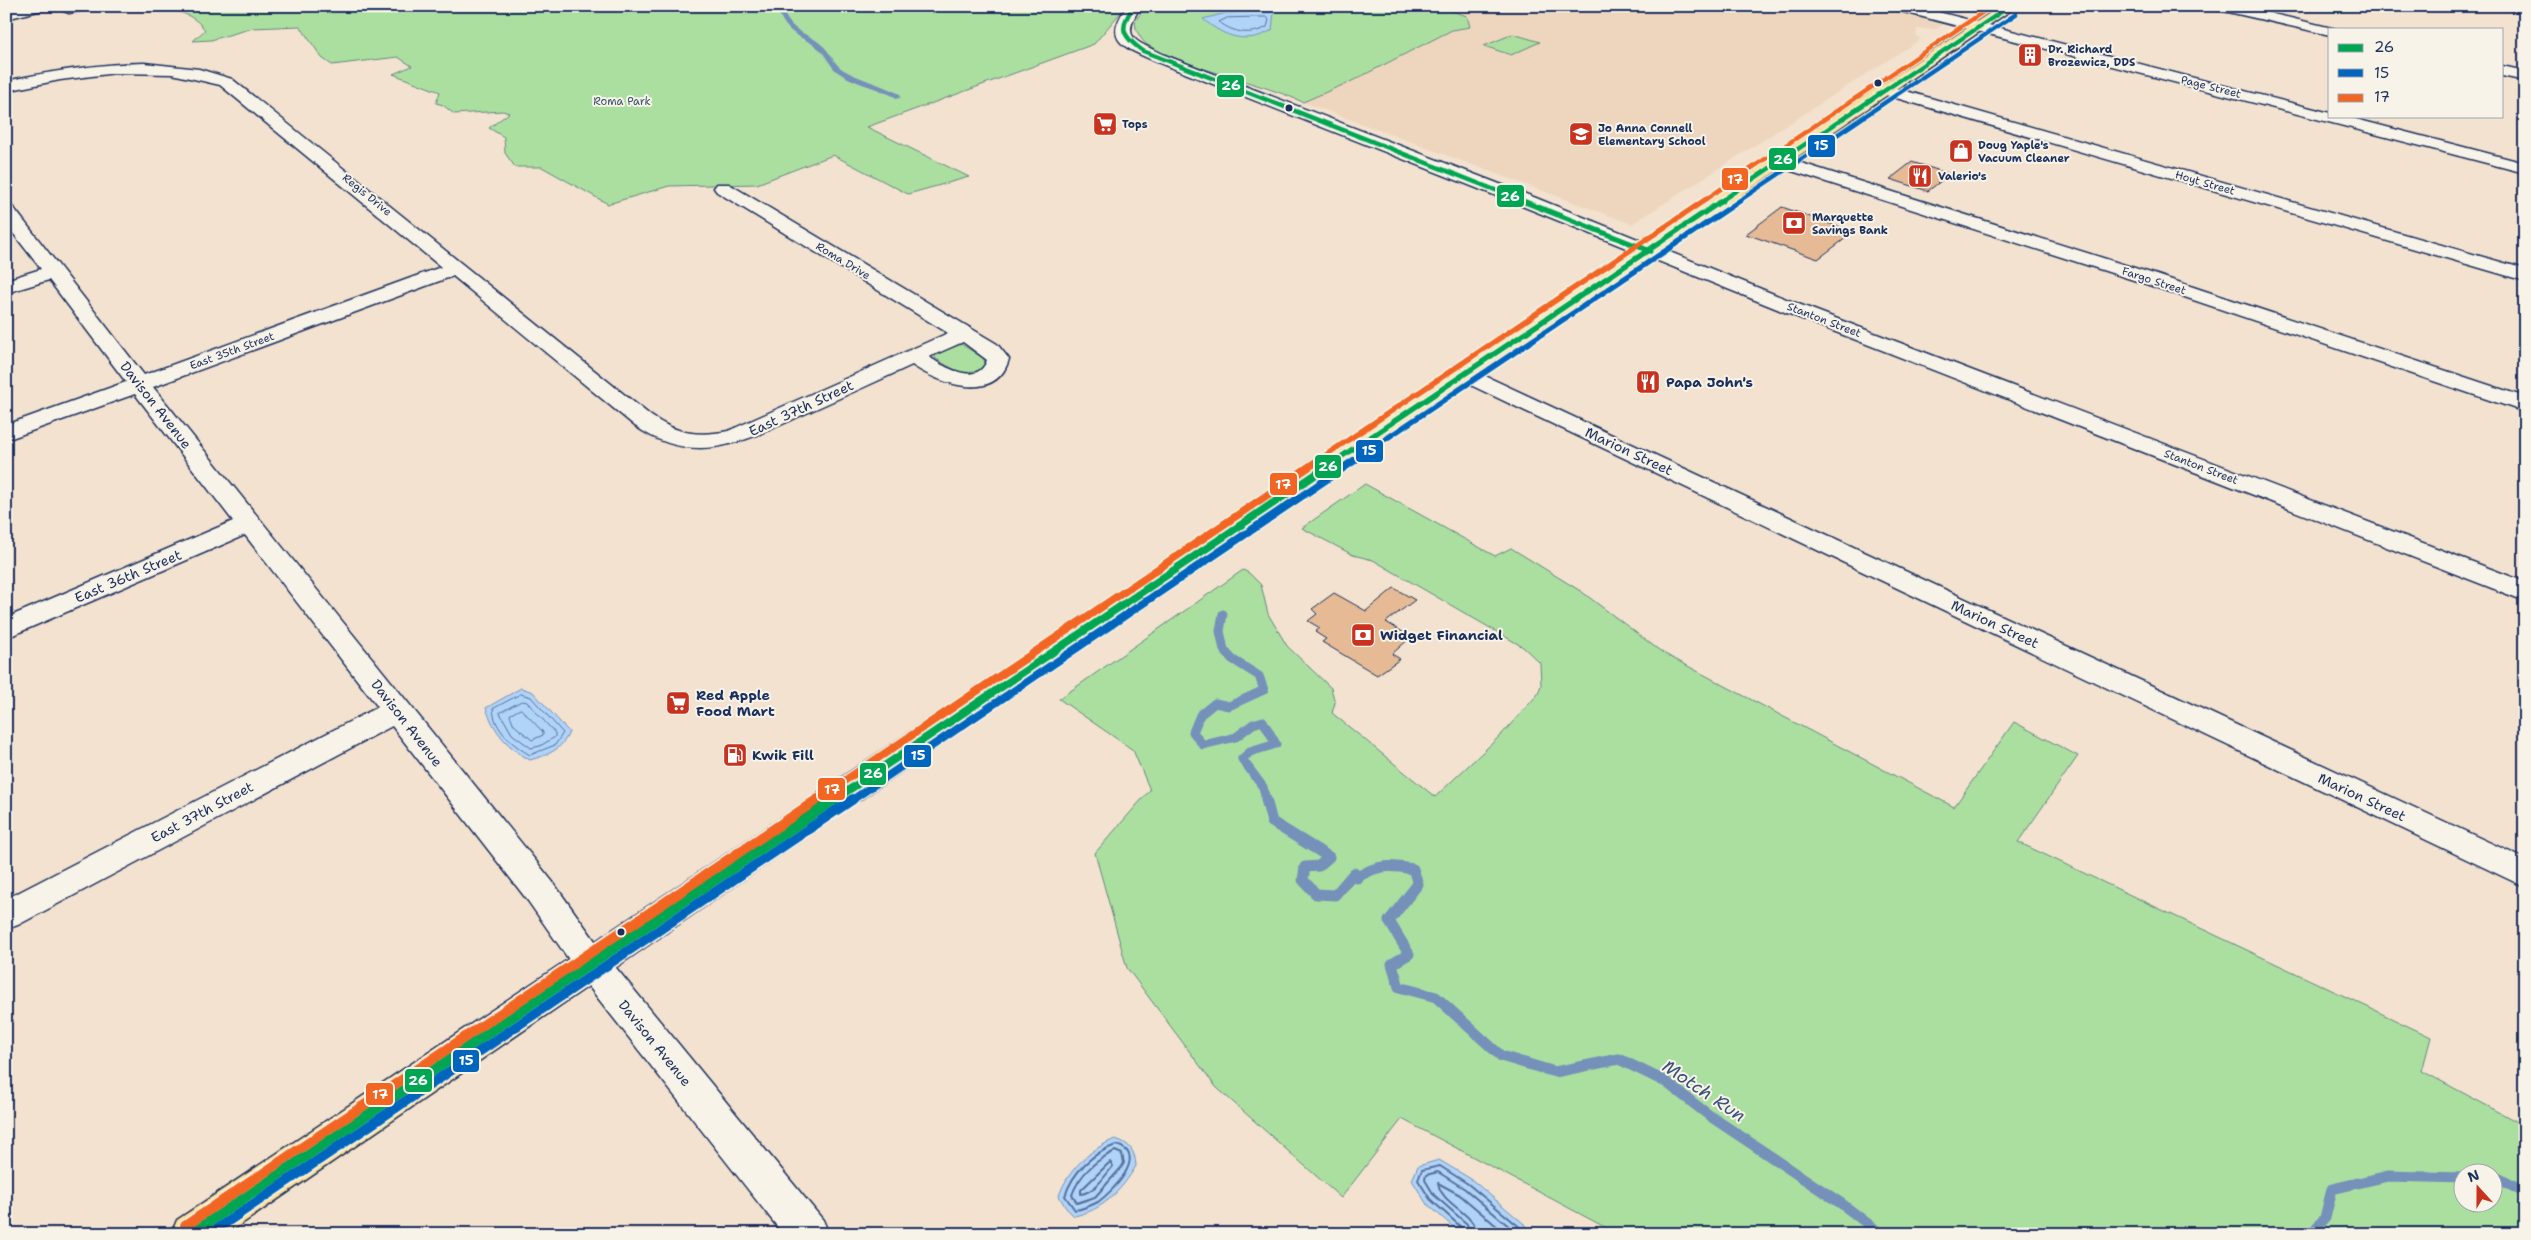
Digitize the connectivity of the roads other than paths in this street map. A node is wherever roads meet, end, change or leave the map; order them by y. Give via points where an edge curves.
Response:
1 (48, 6) edge
2 (61, 6) edge
3 (87, 6) edge
4 (1134, 6) edge
5 (1898, 6) edge
6 (2010, 6) edge
7 (2220, 6) edge
8 (2513, 6) edge
9 (2525, 9) edge
10 (6, 15) edge
11 (1979, 27) junction
12 (2328, 31) edge
13 (2504, 71) edge
14 (2525, 76) edge
15 (6, 86) edge
16 (1885, 90) junction
17 (2328, 117) edge
18 (2331, 118) edge
19 (1782, 162) junction
20 (2525, 168) edge
21 (723, 188) dead end
22 (6, 212) edge
23 (1650, 250) junction
24 (457, 268) junction
25 (53, 272) junction
26 (2525, 275) edge
27 (6, 287) edge
28 (963, 334) junction
29 (913, 356) junction
30 (1466, 374) junction
31 (139, 384) junction
32 (2525, 405) edge
33 (6, 433) edge
34 (684, 440) joint
35 (250, 523) junction
36 (2525, 592) edge
37 (6, 629) edge
38 (397, 710) junction
39 (2525, 874) edge
40 (6, 915) edge
41 (591, 963) junction
42 (191, 1234) edge
43 (809, 1234) edge

1 - 10 street
2 - 3 street via 69,9
4 - 23 street, Stanton Street via 1125,17 1122,28 1127,40 1138,48
5 - 11 street, Page Street
6 - 11 main road
7 - 12 street
8 - 9 street
11 - 16 main road
11 - 17 street, Page Street
13 - 14 street
15 - 24 street, Regis Drive via 67,74 137,68 194,72 226,82
16 - 19 main road
16 - 26 street, Hoyt Street
18 - 20 street, Page Street
19 - 23 main road
19 - 32 street, Fargo Street via 2141,276
21 - 28 street, Roma Drive
22 - 25 street, Davison Avenue
23 - 30 main road
23 - 36 street, Stanton Street
24 - 31 street, East 35th Street
24 - 34 street, Regis Drive via 657,431 668,438
25 - 27 street
25 - 31 street, Davison Avenue
28 - 29 street, East 37th Street
28 - 29 street via 998,356 997,365 990,374 974,380 952,379
29 - 34 street, East 37th Street via 755,430 720,440
30 - 39 street, Marion Street
30 - 41 main road
31 - 33 street, East 35th Street
31 - 35 street, Davison Avenue
35 - 37 street, East 36th Street
35 - 38 street, Davison Avenue
38 - 40 street, East 37th Street
38 - 41 street, Davison Avenue via 540,891
41 - 42 main road
41 - 43 street, Davison Avenue

